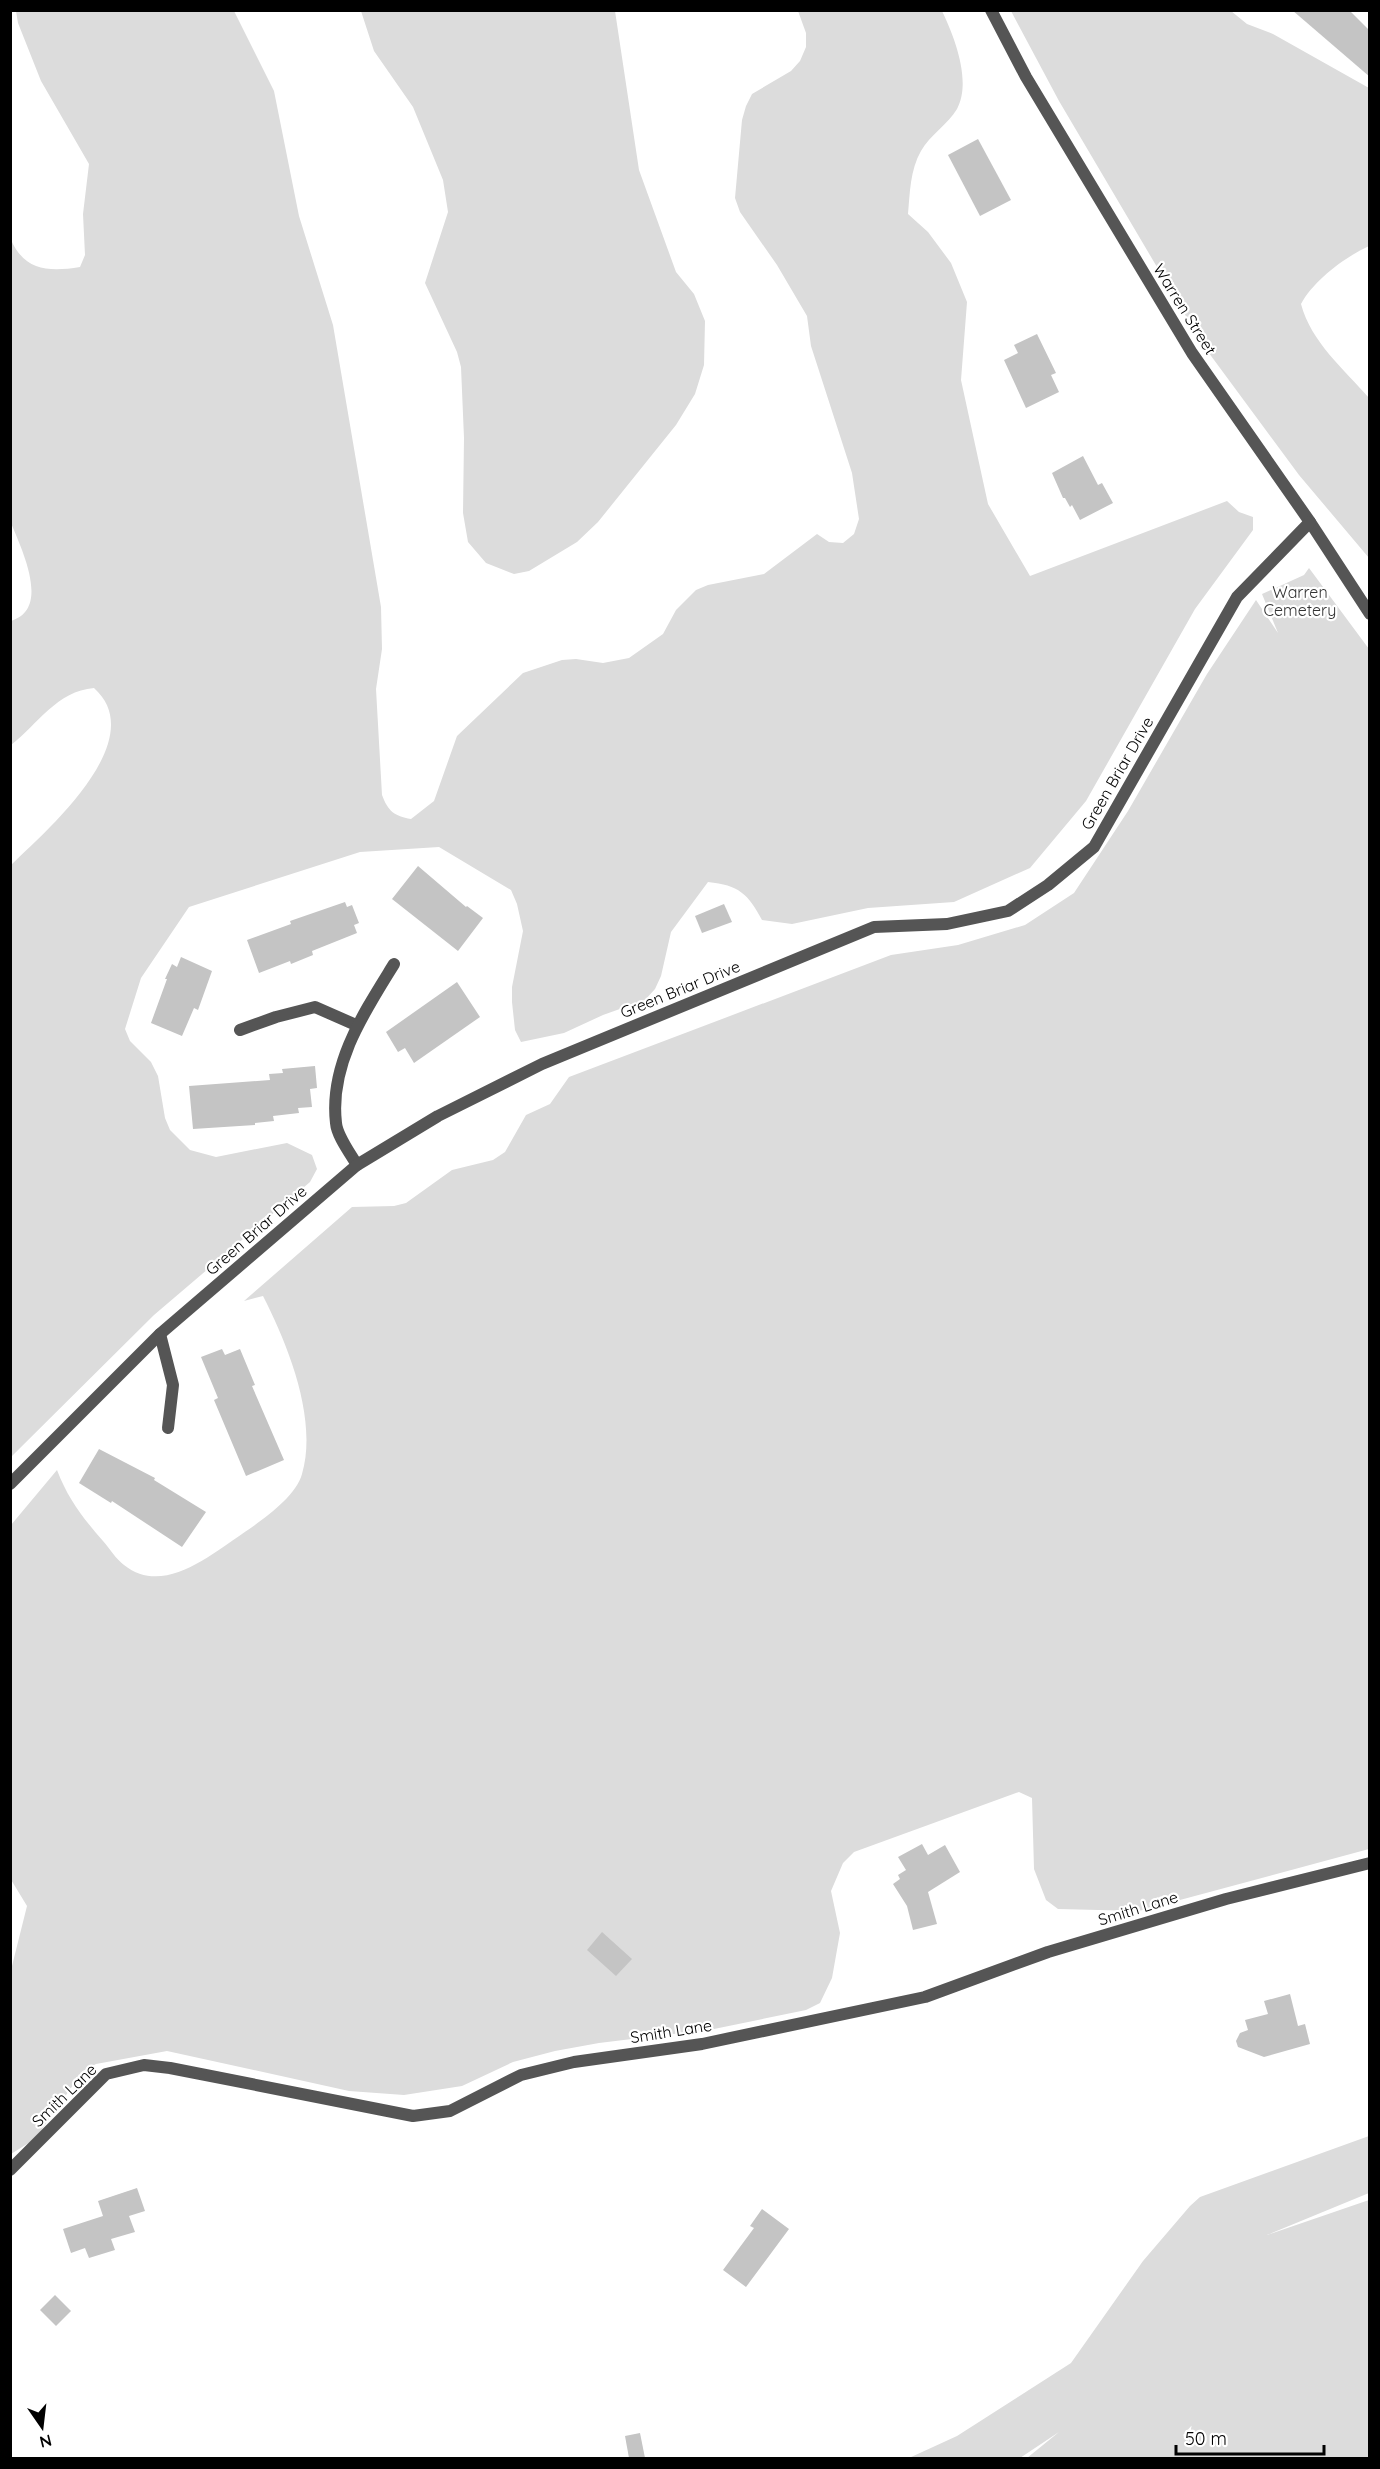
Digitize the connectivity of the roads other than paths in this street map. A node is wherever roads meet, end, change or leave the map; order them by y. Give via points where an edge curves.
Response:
1 (991, 10) edge
2 (1310, 522) junction
3 (1370, 614) edge
4 (394, 964) dead end
5 (356, 1026) junction
6 (240, 1030) dead end
7 (357, 1165) junction
8 (160, 1334) junction
9 (168, 1428) dead end
10 (10, 1484) edge
11 (1370, 1863) edge
12 (10, 2170) edge

1 - 2 street, Warren Street via 1026,77 1192,353
2 - 3 street, Warren Street
2 - 7 street, Green Briar Drive via 1237,597 1094,847 1048,885 1008,911 947,924 874,927 840,940 542,1064 438,1116
4 - 5 street
5 - 6 street via 315,1007
5 - 7 street via 338,1078 336,1125
7 - 8 street, Green Briar Drive
8 - 9 street via 173,1385
8 - 10 street, Green Briar Drive
11 - 12 street, Smith Lane via 1226,1899 1047,1952 925,1996 702,2044 574,2062 521,2076 450,2111 413,2116 144,2065 106,2074

